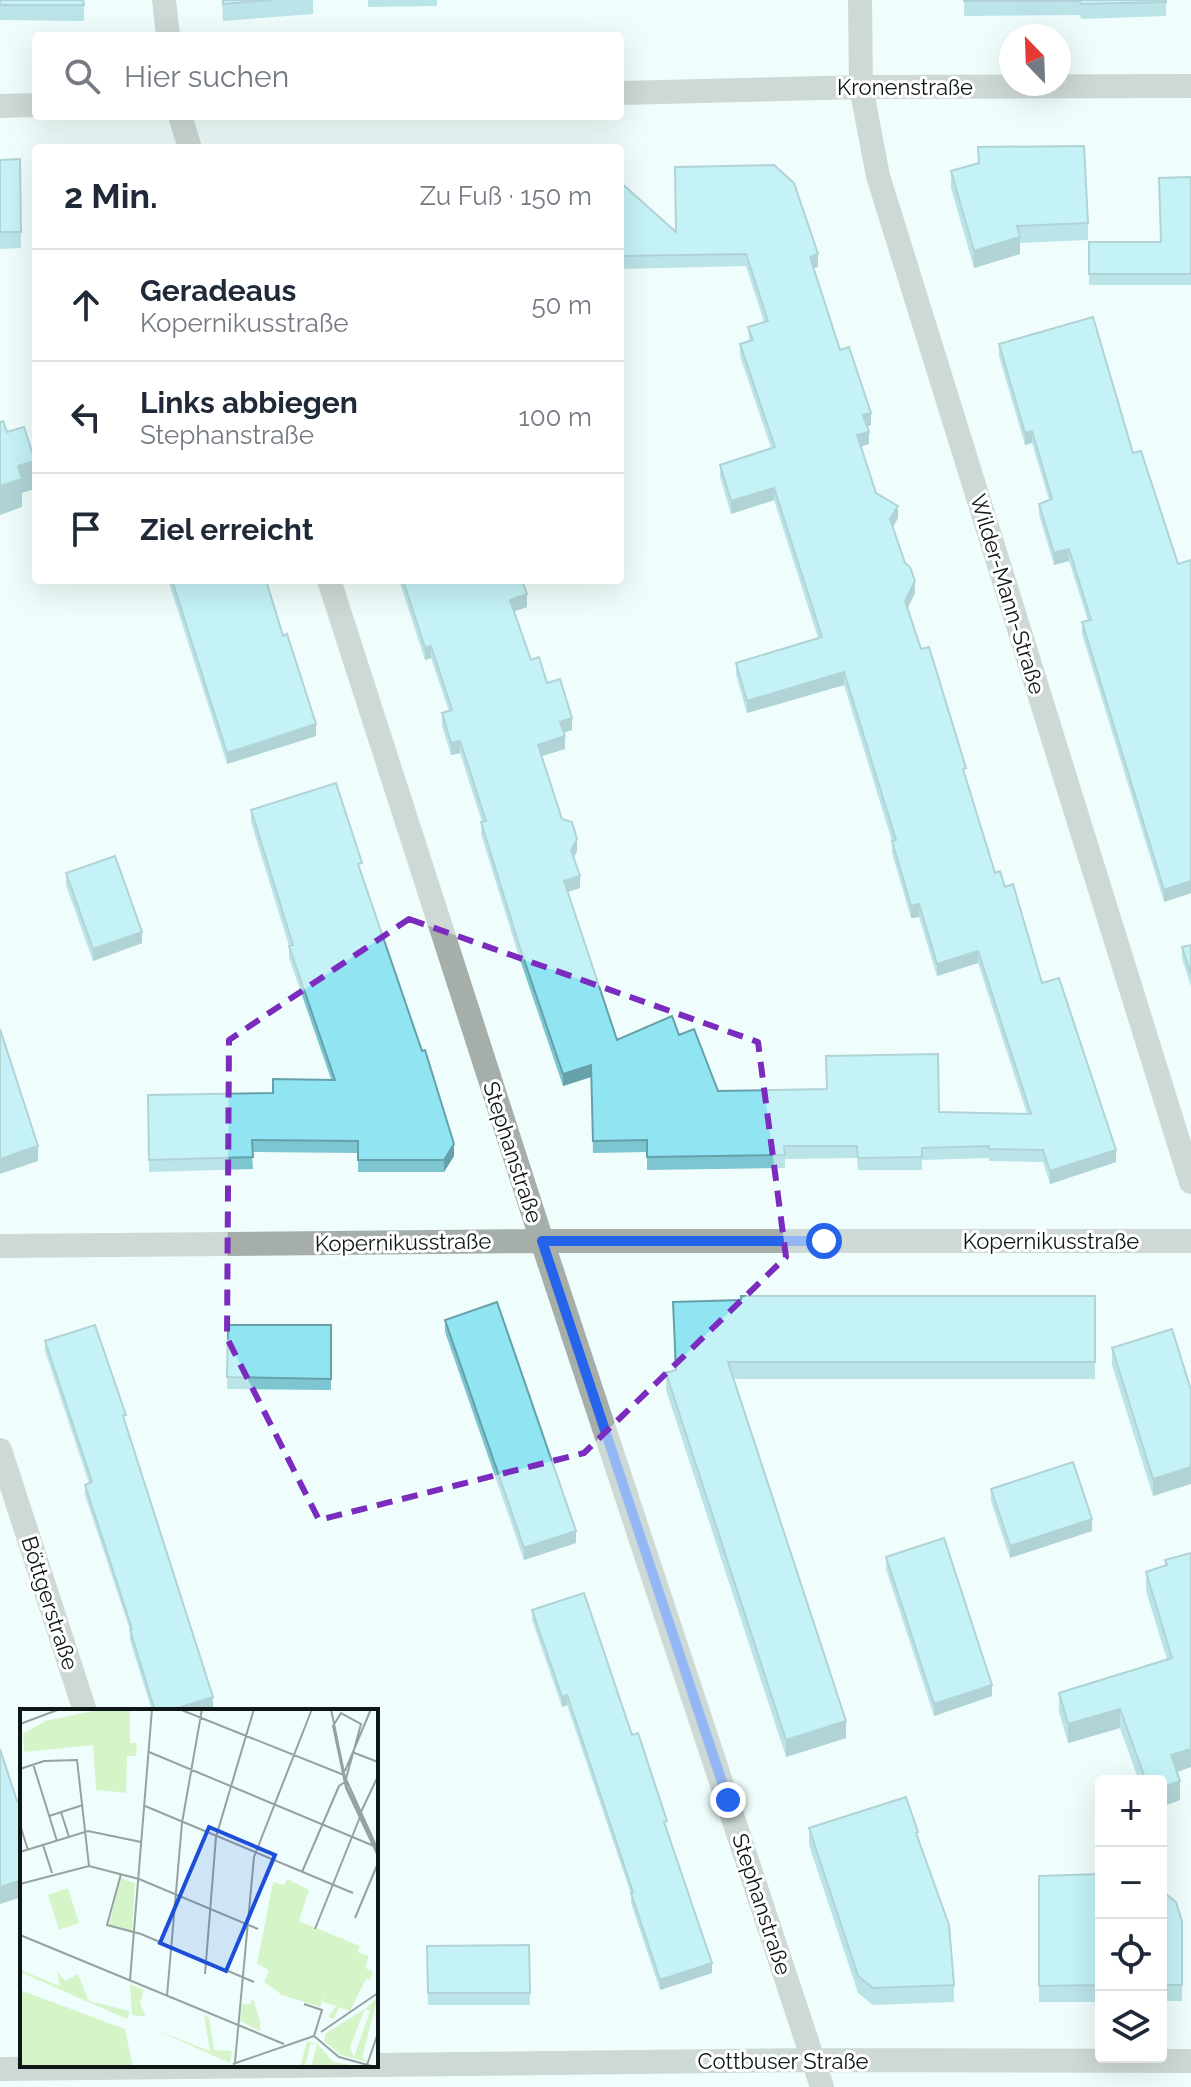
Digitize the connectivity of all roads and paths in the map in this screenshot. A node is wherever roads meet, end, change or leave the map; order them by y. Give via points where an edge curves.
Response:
1 (164, 0) edge
2 (860, 0) edge
3 (168, 32) edge
4 (1191, 86) edge
5 (861, 87) junction
6 (624, 93) edge
7 (32, 105) edge
8 (0, 106) edge
9 (181, 120) edge
10 (189, 144) edge
11 (330, 584) edge
12 (1191, 1182) edge
13 (542, 1241) junction
14 (1191, 1241) edge
15 (0, 1246) edge
16 (0, 1450) edge
17 (84, 1709) edge
18 (813, 2060) junction
19 (1191, 2061) edge
20 (378, 2065) edge
21 (330, 2067) edge
22 (0, 2069) edge
23 (202, 2073) edge
24 (822, 2087) edge

1 - 3 street
2 - 5 street, Wilder-Mann-Straße
4 - 5 street, Kronenstraße
5 - 6 street, Kronenstraße
5 - 12 street, Wilder-Mann-Straße via 878,176
7 - 8 street
9 - 10 street
11 - 13 street, Stephanstraße
13 - 14 street, Kopernikusstraße
13 - 15 street, Kopernikusstraße
13 - 18 street, Stephanstraße
16 - 17 street, Böttgerstraße
18 - 19 street, Cottbuser Straße
18 - 20 street, Cottbuser Straße
18 - 24 street, Stephanstraße
21 - 23 street, Cottbuser Straße
22 - 23 street, Cottbuser Straße

